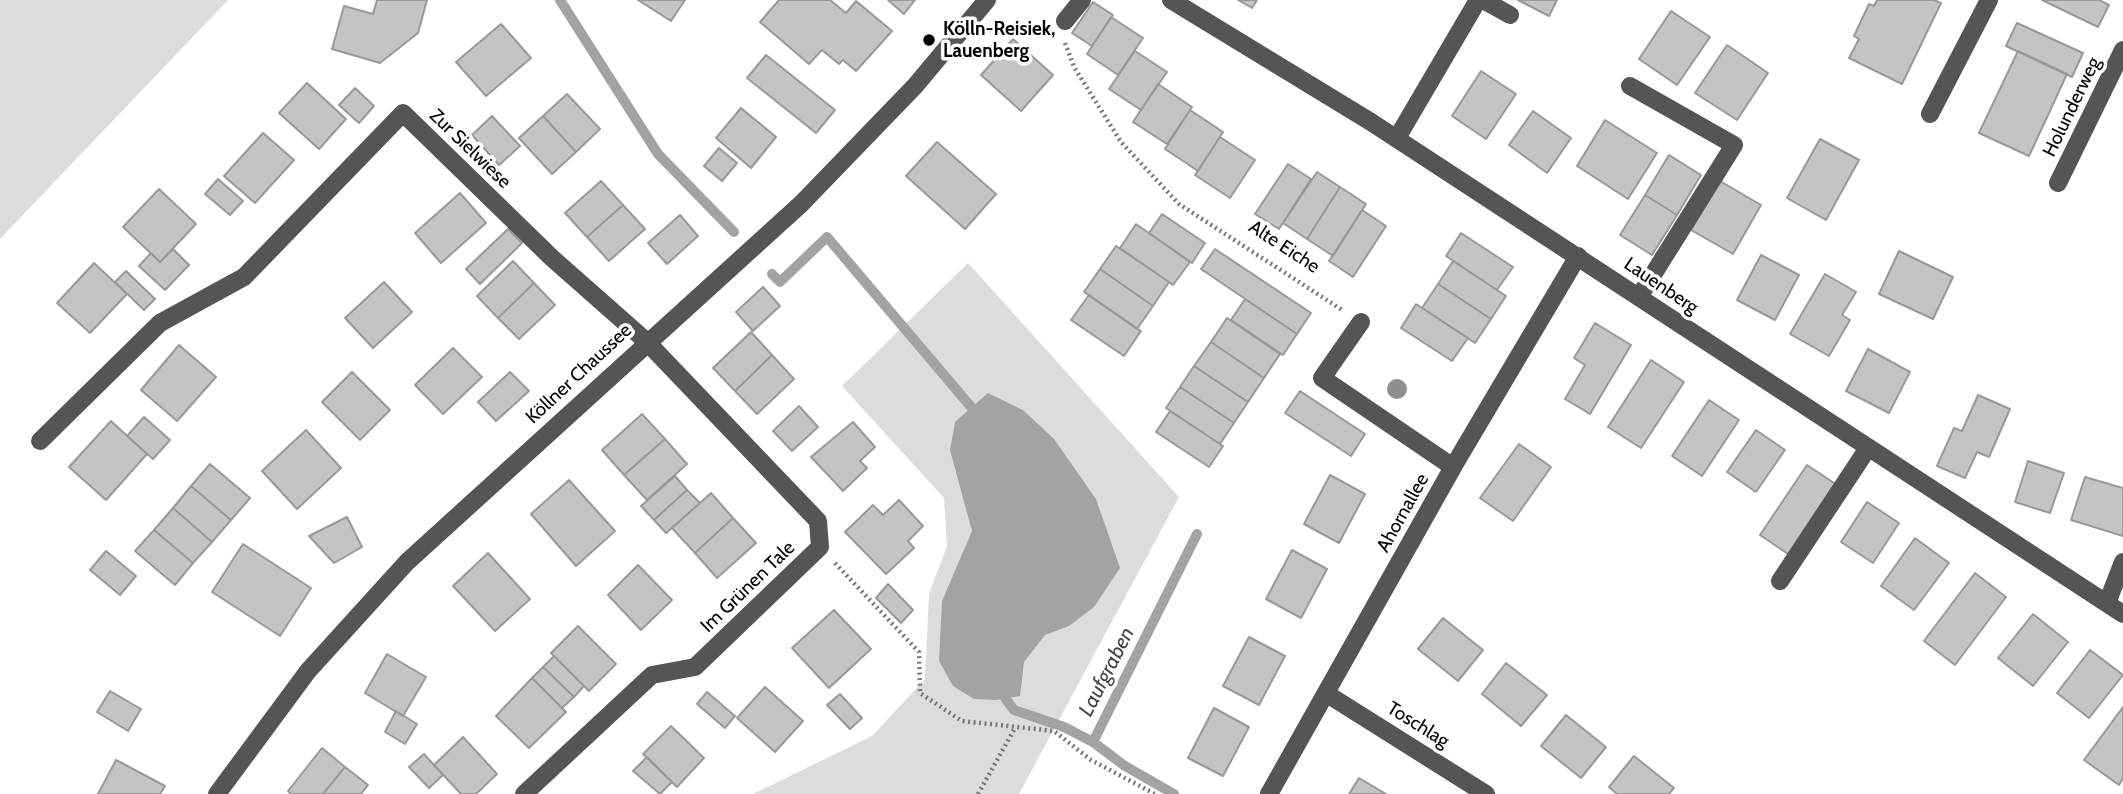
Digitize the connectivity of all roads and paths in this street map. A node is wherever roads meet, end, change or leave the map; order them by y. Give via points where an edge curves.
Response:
1 (987, 0) edge
2 (1082, 0) edge
3 (1171, 0) edge
4 (1478, 0) edge
5 (1483, 0) edge
6 (1989, 0) edge
7 (1510, 15) dead end
8 (1065, 21) joint
9 (2123, 50) edge
10 (1630, 86) dead end
11 (1930, 114) dead end
12 (1397, 138) junction
13 (2058, 183) dead end
14 (1578, 256) junction
15 (1639, 296) junction
16 (1361, 322) joint
17 (646, 341) junction
18 (40, 441) dead end
19 (1868, 448) junction
20 (1452, 467) junction
21 (820, 547) junction
22 (2123, 562) edge
23 (1780, 581) dead end
24 (2107, 604) junction
25 (2123, 614) edge
26 (1327, 694) junction
27 (1015, 728) junction
28 (217, 794) edge
29 (524, 794) edge
30 (978, 794) edge
31 (1155, 794) edge
32 (1269, 794) edge
33 (1486, 794) edge

1 - 17 street, Köllner Chaussee via 915,86 801,204
2 - 8 street
3 - 12 street, Lauenberg
4 - 12 street
5 - 7 street
6 - 11 street
8 - 16 path, Alte Eiche via 1064,39 1074,67 1121,142 1179,204
9 - 13 street, Holunderweg
10 - 15 street via 1734,145
12 - 14 street, Lauenberg
14 - 15 street, Lauenberg
14 - 20 street, Ahornallee
15 - 19 street, Lauenberg
16 - 20 street via 1322,378
17 - 18 street, Zur Sielwiese via 552,258 403,113 244,277 160,323
17 - 21 street, Im Grünen Tale via 818,521
17 - 28 street, Köllner Chaussee via 407,562 308,671
19 - 23 street
19 - 24 street, Lauenberg
20 - 26 street, Ahornallee
21 - 27 path via 919,652 920,693 962,722
21 - 29 street, Im Grünen Tale via 695,667 652,675
22 - 24 street
24 - 25 street, Lauenberg
26 - 32 street, Ahornallee
26 - 33 street, Toschlag
27 - 30 path
27 - 31 path via 1054,731 1091,760

